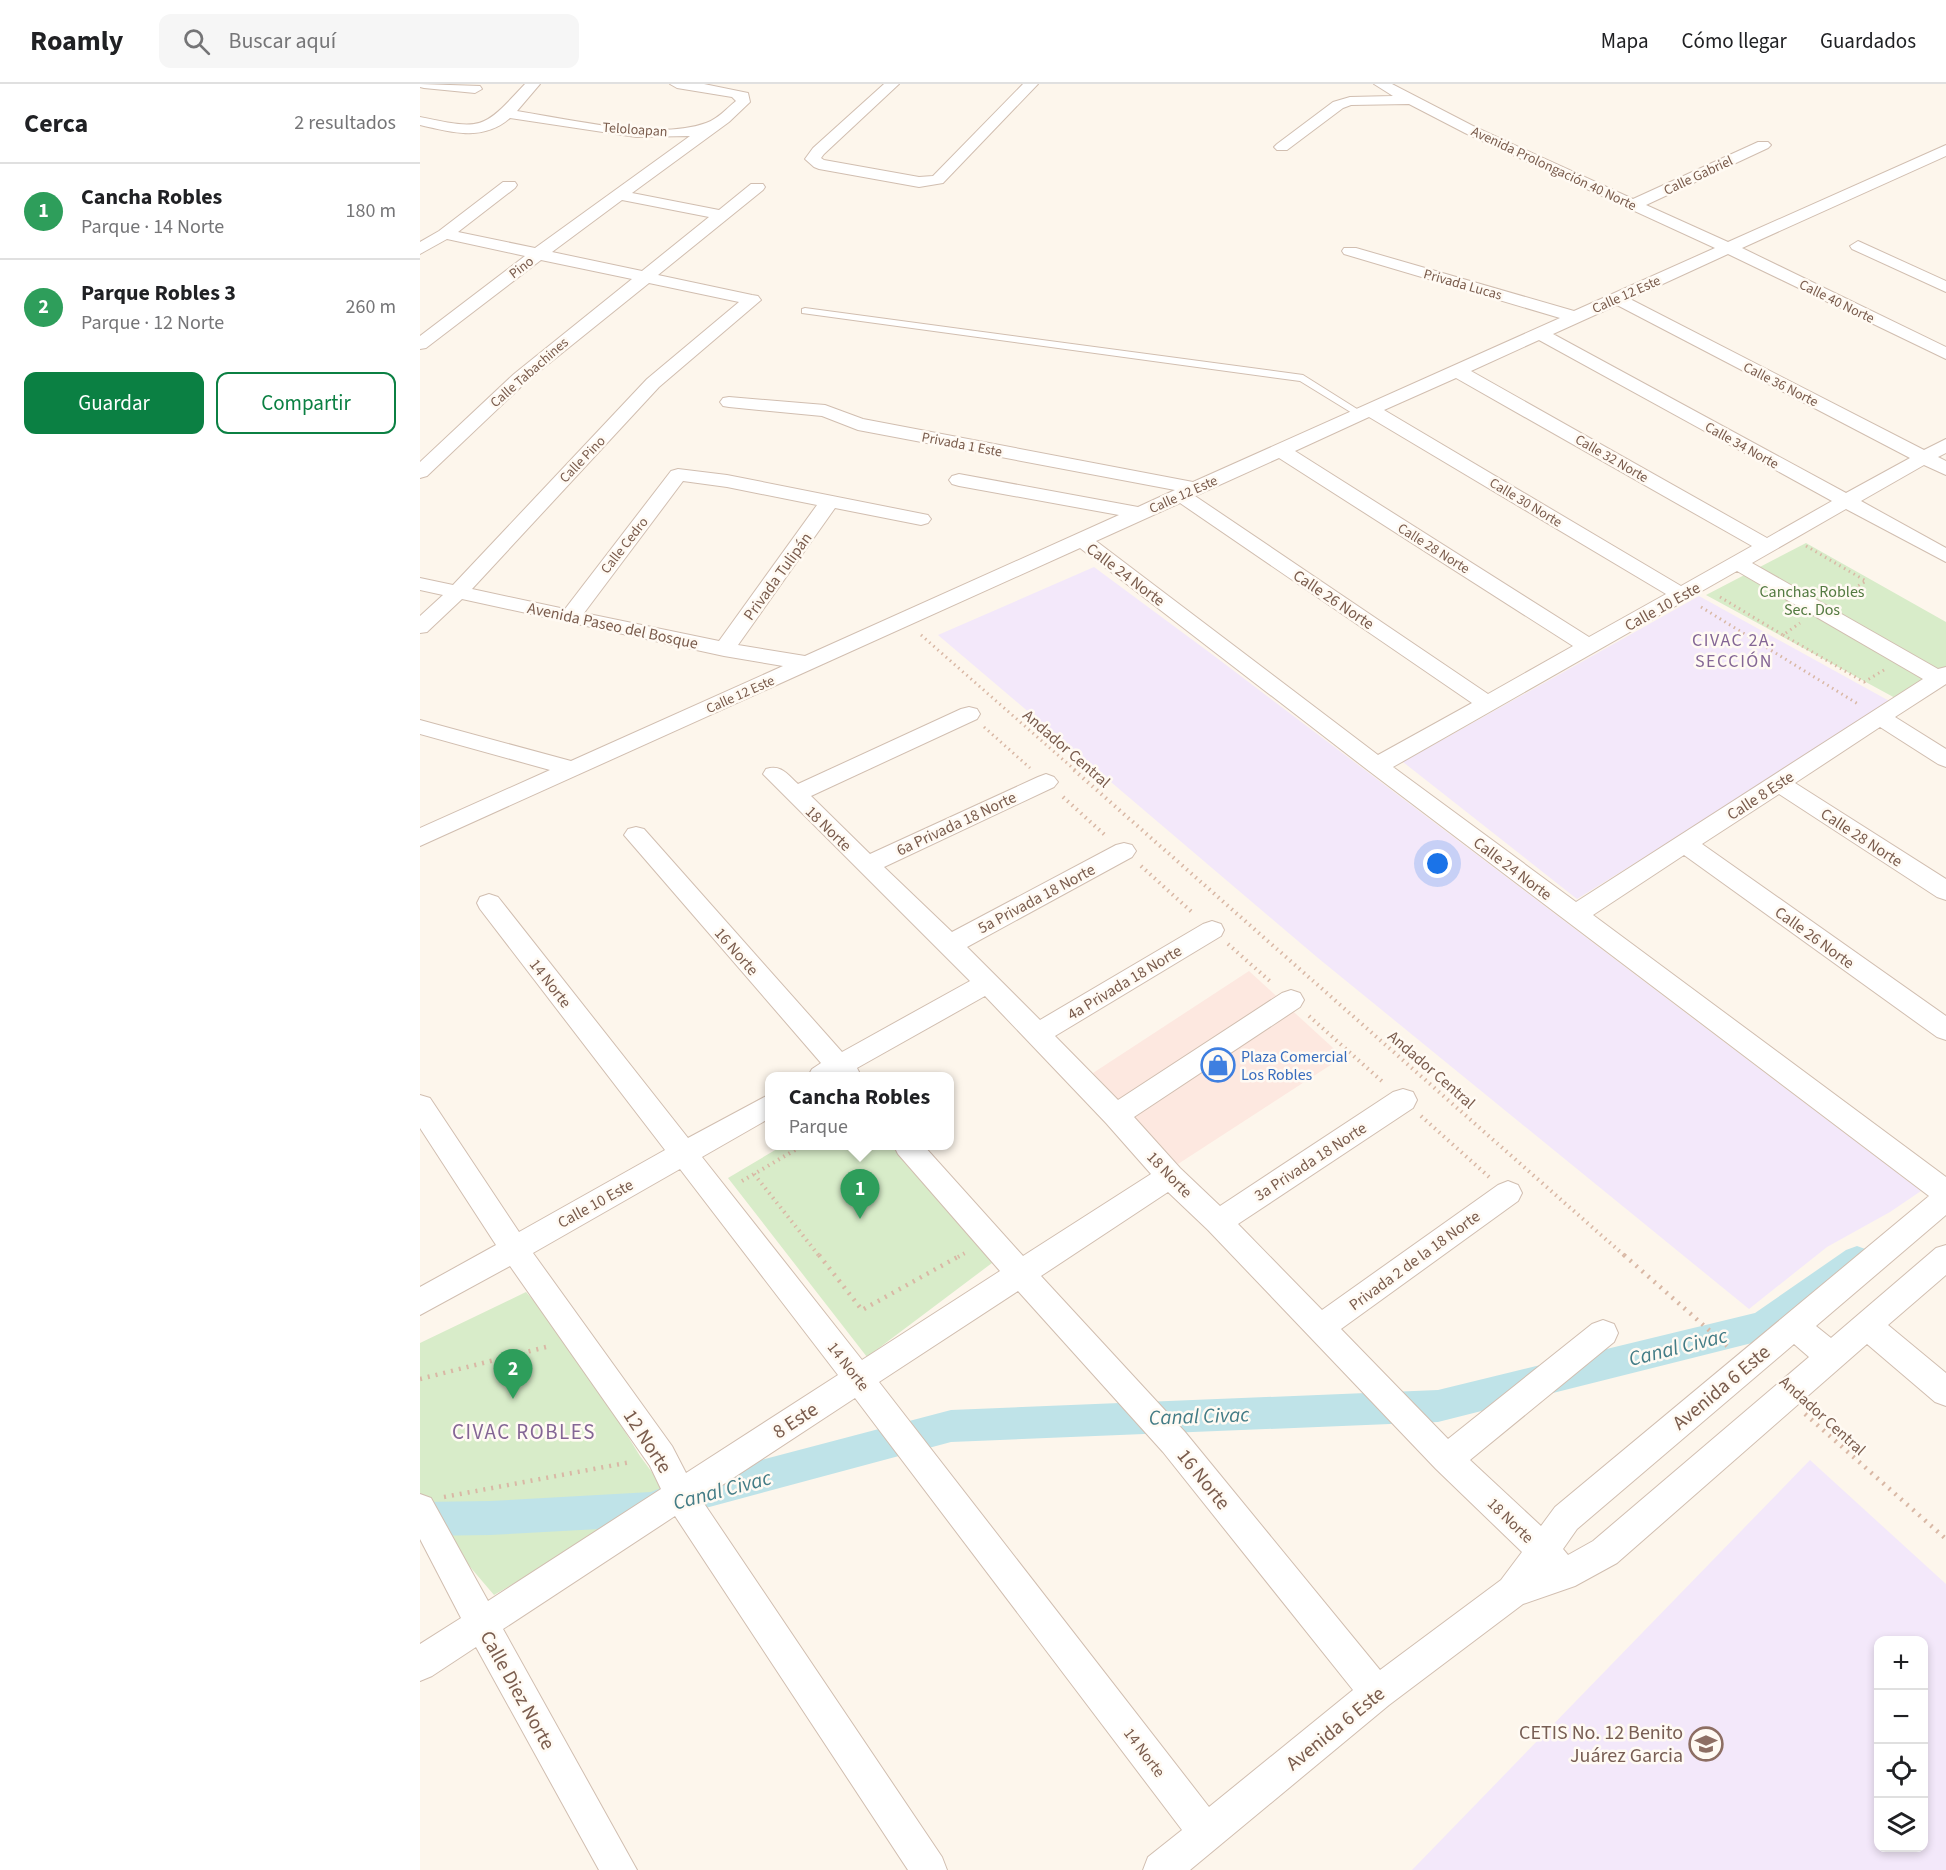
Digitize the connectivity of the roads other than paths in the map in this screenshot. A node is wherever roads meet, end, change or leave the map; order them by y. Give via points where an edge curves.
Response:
1 (423, 84) edge
2 (533, 84) edge
3 (676, 84) edge
4 (892, 84) edge
5 (1030, 84) edge
6 (1381, 84) edge
7 (1362, 86) dead end
8 (475, 89) dead end
9 (1396, 92) junction
10 (1412, 100) junction
11 (504, 114) junction
12 (420, 121) edge
13 (713, 126) junction
14 (668, 133) junction
15 (1763, 145) dead end
16 (1282, 147) dead end
17 (1946, 150) edge
18 (667, 160) junction
19 (509, 184) dead end
20 (757, 187) dead end
21 (619, 195) junction
22 (1633, 205) junction
23 (721, 214) junction
24 (445, 234) junction
25 (1858, 246) dead end
26 (1728, 248) junction
27 (420, 249) edge
28 (1350, 251) dead end
29 (537, 255) junction
30 (642, 278) junction
31 (1946, 287) edge
32 (1616, 298) junction
33 (805, 311) dead end
34 (1576, 316) junction
35 (1539, 333) junction
36 (420, 344) edge
37 (1946, 354) edge
38 (1457, 371) junction
39 (729, 402) dead end
40 (1365, 412) junction
41 (1946, 445) edge
42 (1280, 450) junction
43 (1924, 457) junction
44 (1946, 468) edge
45 (420, 472) edge
46 (959, 480) dead end
47 (1188, 492) junction
48 (1846, 501) junction
49 (829, 502) junction
50 (1141, 513) junction
51 (921, 519) dead end
52 (1082, 540) junction
53 (1767, 546) junction
54 (1946, 556) edge
55 (1737, 563) junction
56 (420, 584) edge
57 (458, 592) junction
58 (1681, 594) junction
59 (570, 616) junction
60 (420, 627) edge
61 (1589, 647) junction
62 (724, 649) junction
63 (807, 663) junction
64 (1942, 676) edge
65 (1488, 704) junction
66 (969, 714) road end
67 (1879, 717) junction
68 (420, 727) edge
69 (1946, 759) edge
70 (1377, 766) junction
71 (574, 769) junction
72 (774, 774) dead end
73 (1046, 782) road end
74 (1779, 783) junction
75 (795, 794) junction
76 (636, 835) dead end
77 (420, 838) edge
78 (1685, 844) junction
79 (1124, 852) road end
80 (867, 865) junction
81 (1946, 891) edge
82 (489, 903) dead end
83 (1575, 915) junction
84 (1212, 930) road end
85 (949, 945) junction
86 (988, 983) junction
87 (1291, 1000) road end
88 (1946, 1030) edge
89 (1037, 1034) junction
90 (835, 1072) edge
91 (838, 1072) edge
92 (1403, 1100) road end
93 (420, 1106) edge
94 (765, 1108) edge
95 (1116, 1115) junction
96 (912, 1150) edge
97 (684, 1154) junction
98 (1170, 1176) junction
99 (1508, 1193) road end
100 (1946, 1193) edge
101 (1946, 1198) edge
102 (1218, 1222) junction
103 (514, 1249) junction
104 (1946, 1257) edge
105 (1020, 1274) junction
106 (420, 1302) edge
107 (1794, 1326) junction
108 (1867, 1326) junction
109 (1320, 1328) junction
110 (1602, 1333) dead end
111 (1831, 1357) junction
112 (859, 1379) junction
113 (1946, 1392) edge
114 (1447, 1459) junction
115 (680, 1495) junction
116 (433, 1514) edge
117 (1543, 1550) junction
118 (1563, 1575) junction
119 (1513, 1591) junction
120 (482, 1624) junction
121 (420, 1664) edge
122 (1377, 1693) junction
123 (1206, 1832) junction
124 (619, 1870) edge
125 (929, 1870) edge
126 (1161, 1870) edge

1 - 8 street
2 - 11 street
3 - 13 street, Teloloapan via 742,96 743,102
4 - 5 street via 813,159 819,164 919,182 938,180
6 - 9 street, Avenida Prolongación 40 Norte
7 - 9 street
9 - 10 street, Avenida Prolongación 40 Norte
10 - 16 street via 1350,101 1338,105
10 - 22 street, Avenida Prolongación 40 Norte
11 - 12 street via 493,124 479,128 461,129
11 - 14 street, Teloloapan
13 - 14 street, Teloloapan
13 - 18 street
14 - 18 street via 672,143
15 - 22 street, Calle Gabriel
17 - 26 street, Calle 12 Este
18 - 21 street
19 - 24 street
20 - 23 street, Calle Tabachines
21 - 23 street
21 - 29 street
22 - 26 street, Avenida Prolongación 40 Norte
23 - 30 street, Calle Tabachines
24 - 27 street
24 - 29 street
25 - 31 street
26 - 32 street, Calle 12 Este
26 - 37 street, Calle 40 Norte via 1931,339
28 - 34 street, Privada Lucas
29 - 30 street, Pino
29 - 36 street, Pino
30 - 45 street, Calle Tabachines via 520,378
30 - 57 street, Calle Pino via 752,300 653,383
32 - 34 street, Calle 12 Este
32 - 43 street, Calle 36 Norte
33 - 40 lane via 1303,378
34 - 35 street, Calle 12 Este
35 - 38 street, Calle 12 Este
35 - 48 street, Calle 34 Norte
38 - 40 street, Calle 12 Este
38 - 53 street, Calle 32 Norte
39 - 47 street, Privada 1 Este via 825,411 858,424
40 - 42 street, Calle 12 Este
40 - 58 street, Calle 30 Norte
41 - 43 street, Calle 10 Este
42 - 47 street, Calle 12 Este
42 - 61 street, Calle 28 Norte
43 - 44 street, Calle 36 Norte
43 - 48 street, Calle 10 Este
46 - 50 street
47 - 50 street, Calle 12 Este
47 - 65 street, Calle 26 Norte
48 - 53 street, Calle 10 Este
48 - 54 street, Calle 34 Norte
49 - 51 street
49 - 59 street, Calle Cedro via 678,475
49 - 62 street, Privada Tulipán
50 - 52 street, Calle 12 Este
52 - 63 street, Calle 12 Este
52 - 70 street, Calle 24 Norte
53 - 55 street, Calle 10 Este
55 - 58 street, Calle 10 Este
55 - 64 street
56 - 57 street, Avenida Paseo del Bosque
57 - 59 street, Avenida Paseo del Bosque
57 - 60 street, Calle Pino
58 - 61 street, Calle 10 Este
59 - 62 street, Avenida Paseo del Bosque
61 - 65 street, Calle 10 Este
62 - 63 street, Avenida Paseo del Bosque
63 - 71 street, Calle 12 Este
64 - 67 street, Calle 8 Este
65 - 70 street, Calle 10 Este
66 - 75 street
67 - 69 street
67 - 74 street, Calle 8 Este
68 - 71 street
70 - 83 street, Calle 24 Norte
71 - 77 street, Calle 12 Este
72 - 75 street, 18 Norte
73 - 80 street, 6a Privada 18 Norte
74 - 78 street, Calle 8 Este
74 - 81 street, Calle 28 Norte
75 - 80 street, 18 Norte
76 - 90 street, 16 Norte
78 - 83 street, Calle 8 Este
78 - 88 street, Calle 26 Norte
79 - 85 street, 5a Privada 18 Norte
80 - 85 street, 18 Norte
82 - 97 street, 14 Norte
83 - 100 street, Calle 24 Norte
84 - 89 street, 4a Privada 18 Norte
85 - 86 street, 18 Norte
86 - 89 street, 18 Norte
86 - 91 street
87 - 95 street
89 - 95 street, 18 Norte
92 - 102 street, 3a Privada 18 Norte
93 - 103 street, 12 Norte
94 - 97 street, Calle 10 Este
95 - 98 street, 18 Norte
96 - 105 street, 16 Norte
97 - 103 street, Calle 10 Este
97 - 112 street, 14 Norte
98 - 102 street, 18 Norte
98 - 105 street, 8 Este
99 - 109 street, Privada 2 de la 18 Norte
101 - 107 street, Avenida 6 Este
102 - 109 street, 18 Norte
103 - 106 street, Calle 10 Este
103 - 115 street, 12 Norte via 661,1456
104 - 108 street, Avenida 6 Este
105 - 112 street, 8 Este
105 - 122 street, 16 Norte via 1174,1442
107 - 111 street
107 - 117 street, Avenida 6 Este via 1566,1518
108 - 111 street, Avenida 6 Este
108 - 113 street
109 - 114 street, 18 Norte
110 - 114 street
111 - 118 street, Avenida 6 Este via 1605,1552
112 - 115 street, 8 Este
112 - 123 street, 14 Norte
114 - 117 street, 18 Norte
115 - 120 street, 8 Este
115 - 125 street, 12 Norte
116 - 120 street, Calle Diez Norte
117 - 118 street, 18 Norte
117 - 119 street, Avenida 6 Este
118 - 119 street, Avenida 6 Este
119 - 122 street, Avenida 6 Este
120 - 121 street, 8 Este
120 - 124 street, Calle Diez Norte
122 - 123 street, Avenida 6 Este
123 - 126 street, Avenida 6 Este

